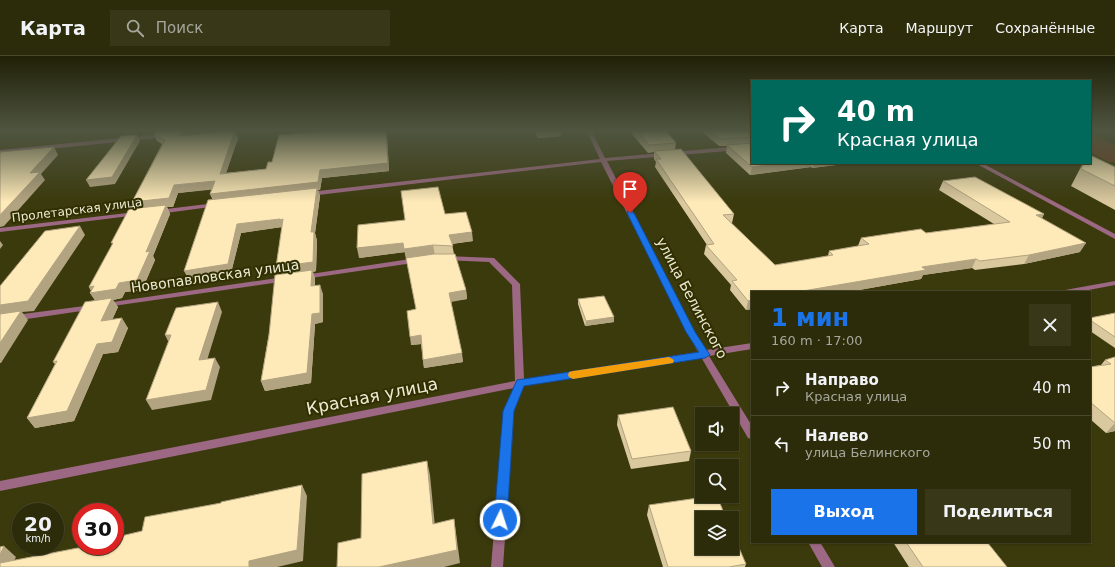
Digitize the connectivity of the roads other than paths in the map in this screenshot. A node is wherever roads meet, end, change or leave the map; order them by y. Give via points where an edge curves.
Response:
1 (600, 154) edge
2 (668, 154) edge
3 (603, 160) junction
4 (980, 164) edge
5 (302, 195) edge
6 (222, 204) edge
7 (151, 213) edge
8 (143, 214) edge
9 (0, 230) edge
10 (1115, 237) edge
11 (1115, 283) edge
12 (1071, 291) edge
13 (0, 320) edge
14 (751, 346) edge
15 (705, 355) junction
16 (520, 383) junction
17 (751, 433) edge
18 (0, 486) edge
19 (815, 543) edge
20 (497, 567) edge
21 (829, 567) edge

1 - 3 street, улица Белинского
2 - 3 street
3 - 5 street
3 - 15 street, улица Белинского
4 - 10 street
6 - 7 street, Пролетарская улица
8 - 9 street, Пролетарская улица
11 - 12 street
13 - 16 street, Новопавловская улица via 431,258 491,260 516,284
14 - 15 street, Красная улица
15 - 16 street, Красная улица
15 - 17 street, улица Белинского
16 - 18 street, Красная улица
16 - 20 street via 509,411
19 - 21 street

